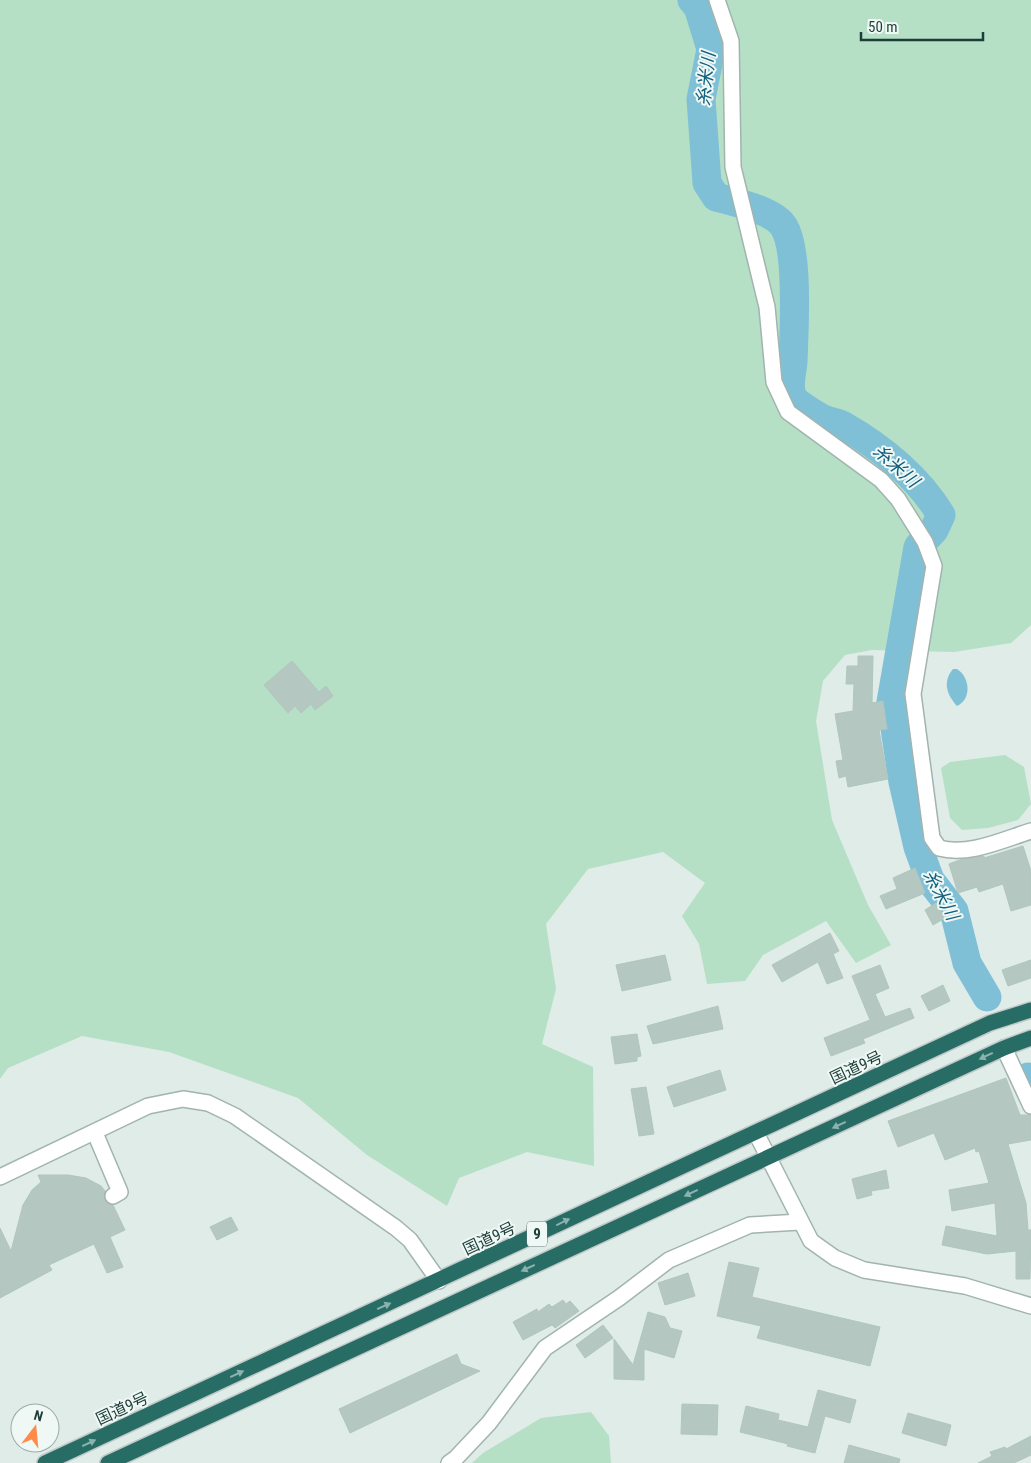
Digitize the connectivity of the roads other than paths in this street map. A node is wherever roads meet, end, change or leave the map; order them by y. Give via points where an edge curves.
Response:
1 (717, 0) edge
2 (1031, 831) edge
3 (1031, 1010) edge
4 (1031, 1038) edge
5 (1004, 1048) junction
6 (1031, 1106) edge
7 (95, 1133) junction
8 (756, 1133) junction
9 (767, 1158) junction
10 (0, 1177) edge
11 (113, 1196) dead end
12 (800, 1222) junction
13 (439, 1281) junction
14 (1031, 1306) edge
15 (45, 1463) edge
16 (108, 1463) edge
17 (449, 1463) edge

1 - 2 street via 731,41 733,167 767,307 774,382 788,412 881,480 898,499 925,542 934,566 913,694 932,838 939,848 953,852
3 - 8 highway, 国道9号 / 9 via 990,1023
4 - 5 highway, 9
5 - 6 street
5 -> 9 highway, 9
7 - 10 street
7 - 11 street via 120,1192
7 - 13 street via 148,1106 183,1099 208,1103 243,1122 396,1228 410,1240
8 - 9 street
13 -> 8 highway, 国道9号 / 9
9 - 12 street
9 -> 16 highway, 9
12 - 14 street via 811,1241 835,1258 864,1270 965,1286
12 - 17 street via 750,1225 669,1260 545,1348 489,1423
15 -> 13 highway, 国道9号 / 9

